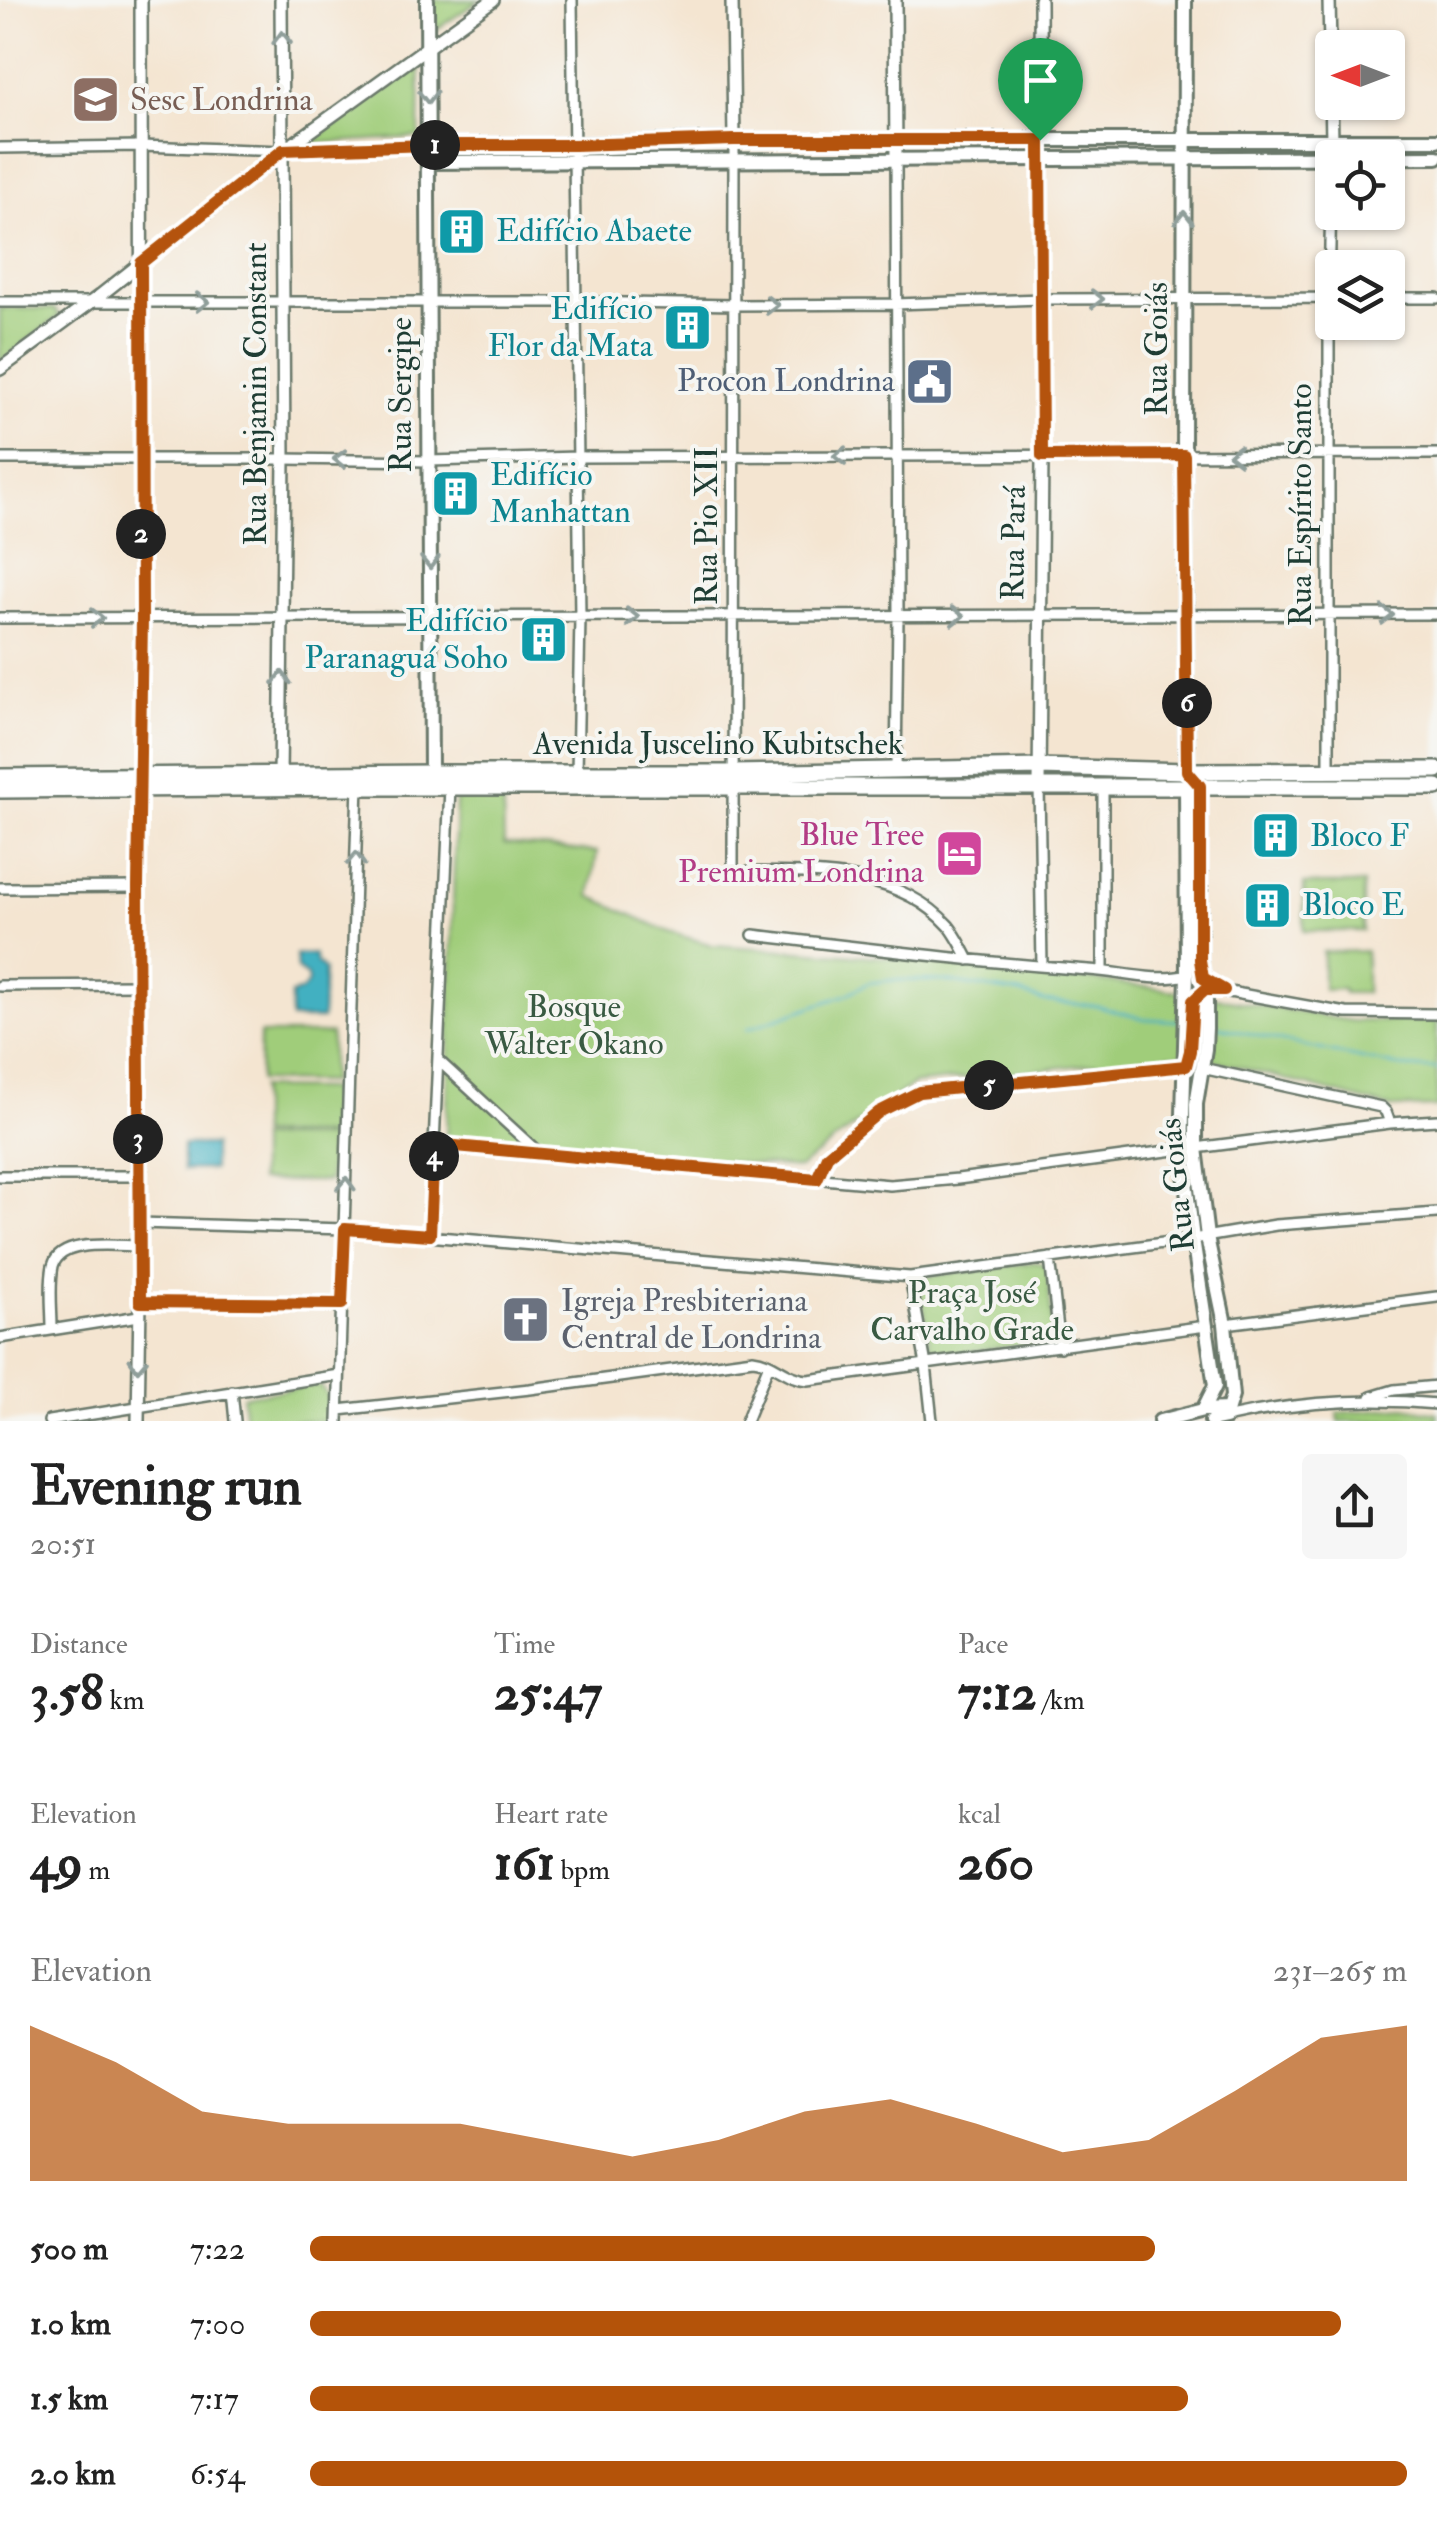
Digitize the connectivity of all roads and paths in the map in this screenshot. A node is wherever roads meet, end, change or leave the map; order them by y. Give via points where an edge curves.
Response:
1 (141, 0) edge
2 (281, 0) edge
3 (427, 0) edge
4 (493, 0) edge
5 (572, 0) edge
6 (732, 0) edge
7 (895, 0) edge
8 (1040, 0) edge
9 (1185, 0) edge
10 (1329, 0) edge
11 (427, 49) junction
12 (734, 140) junction
13 (896, 140) junction
14 (1040, 140) junction
15 (1315, 140) edge
16 (1332, 140) edge
17 (1405, 140) edge
18 (1437, 140) edge
19 (1184, 141) junction
20 (428, 145) junction
21 (467, 145) junction
22 (574, 145) junction
23 (141, 146) junction
24 (0, 148) edge
25 (283, 150) junction
26 (1184, 157) junction
27 (1315, 157) edge
28 (1405, 157) edge
29 (1437, 157) edge
30 (896, 158) junction
31 (734, 159) junction
32 (573, 160) junction
33 (1040, 160) junction
34 (466, 161) junction
35 (428, 162) junction
36 (141, 263) junction
37 (1185, 298) junction
38 (1315, 298) edge
39 (1405, 298) edge
40 (1437, 298) edge
41 (1042, 299) junction
42 (0, 302) edge
43 (52, 302) junction
44 (92, 302) junction
45 (140, 302) junction
46 (282, 302) junction
47 (428, 302) junction
48 (574, 302) junction
49 (895, 304) junction
50 (734, 305) junction
51 (66, 321) junction
52 (1330, 340) edge
53 (0, 370) edge
54 (1329, 454) junction
55 (1437, 454) edge
56 (1184, 455) junction
57 (896, 456) junction
58 (1042, 456) junction
59 (578, 457) junction
60 (734, 457) junction
61 (284, 458) junction
62 (0, 459) edge
63 (140, 459) junction
64 (429, 461) junction
65 (1437, 614) edge
66 (1186, 615) junction
67 (1329, 615) junction
68 (735, 616) junction
69 (898, 616) junction
70 (1040, 616) junction
71 (430, 617) junction
72 (580, 617) junction
73 (0, 618) edge
74 (142, 618) junction
75 (283, 618) junction
76 (1039, 768) junction
77 (1437, 770) edge
78 (896, 771) junction
79 (1329, 771) junction
80 (576, 773) junction
81 (0, 777) edge
82 (732, 780) junction
83 (358, 781) junction
84 (1191, 781) junction
85 (280, 782) junction
86 (440, 782) junction
87 (140, 783) junction
88 (808, 786) junction
89 (1039, 786) junction
90 (1103, 787) junction
91 (1437, 787) edge
92 (0, 790) edge
93 (138, 887) junction
94 (0, 888) edge
95 (753, 935) dead end
96 (970, 960) junction
97 (1200, 960) junction
98 (1042, 966) junction
99 (1103, 971) junction
100 (1187, 975) junction
101 (1167, 980) junction
102 (1204, 984) junction
103 (138, 985) junction
104 (0, 986) edge
105 (1187, 994) junction
106 (1437, 1014) edge
107 (439, 1061) junction
108 (1186, 1066) junction
109 (1202, 1068) junction
110 (1437, 1120) edge
111 (1390, 1123) junction
112 (434, 1144) junction
113 (1189, 1149) junction
114 (540, 1154) junction
115 (0, 1176) edge
116 (138, 1176) junction
117 (817, 1179) junction
118 (1437, 1213) edge
119 (139, 1223) junction
120 (345, 1229) junction
121 (430, 1235) junction
122 (1200, 1238) junction
123 (139, 1246) junction
124 (1050, 1258) junction
125 (910, 1277) junction
126 (1437, 1297) edge
127 (140, 1302) junction
128 (342, 1304) junction
129 (140, 1316) junction
130 (1226, 1324) junction
131 (1206, 1326) junction
132 (52, 1329) junction
133 (0, 1338) edge
134 (1060, 1347) junction
135 (769, 1364) junction
136 (926, 1365) junction
137 (339, 1375) junction
138 (1437, 1386) edge
139 (232, 1391) junction
140 (1362, 1399) junction
141 (1437, 1404) edge
142 (137, 1406) junction
143 (1217, 1414) edge
144 (339, 1416) edge
145 (50, 1421) edge
146 (138, 1421) edge
147 (235, 1421) edge
148 (746, 1421) edge
149 (932, 1421) edge
150 (1160, 1421) edge

1 - 23 street
25 -> 2 street, Rua Benjamin Constant
3 - 11 main road, Rua Sergipe
4 - 11 street
5 - 22 street
6 - 12 street, Rua Pio XII
7 - 13 street
8 - 14 street, Rua Pará
9 - 19 main road, Rua Goiás
10 - 16 street, Rua Espírito Santo
11 -> 20 main road, Rua Sergipe
11 - 25 street
12 - 13 main road
12 - 22 main road
12 - 31 street, Rua Pio XII
13 - 14 main road
13 - 30 street
14 - 19 main road
14 - 33 street, Rua Pará
15 - 19 main road
17 - 18 main road
19 - 26 main road, Rua Goiás
20 - 21 main road
20 - 25 street
20 - 35 main road, Rua Sergipe
21 - 22 main road
21 - 34 main road
22 - 32 street
23 - 24 street
23 - 25 street
23 - 36 street
25 - 36 street
25 - 46 street, Rua Benjamin Constant
26 - 27 main road
26 - 33 main road
37 -> 26 main road, Rua Goiás
28 - 29 main road
30 - 31 main road
30 - 33 main road
30 - 49 street
31 - 32 main road
31 - 50 street, Rua Pio XII
32 - 34 main road
32 - 48 street
33 - 41 street, Rua Pará
34 - 35 main road
35 - 47 main road, Rua Sergipe
36 - 44 street
36 - 45 street
37 - 38 street
41 -> 37 street
37 - 56 main road, Rua Goiás
39 - 40 street
41 - 49 street
41 - 58 street, Rua Pará
42 - 43 street
43 - 44 street
43 - 51 street
44 - 45 street
44 - 51 street
45 -> 46 street
45 - 63 street
46 - 47 street
46 - 61 street, Rua Benjamin Constant
47 - 48 street
47 - 64 main road, Rua Sergipe
48 - 50 street
48 - 59 street
50 -> 49 street
49 - 57 street
50 - 60 street, Rua Pio XII
51 - 53 street
52 - 54 street, Rua Espírito Santo
54 - 55 street
54 -> 56 street
54 - 67 street, Rua Espírito Santo
56 - 58 street
56 - 66 main road, Rua Goiás
57 - 58 street
57 -> 60 street
57 - 69 street
58 - 70 street, Rua Pará
59 - 60 street
59 - 64 street
59 - 72 street
60 - 68 street, Rua Pio XII
61 - 63 street
64 -> 61 street
61 - 75 street, Rua Benjamin Constant
62 - 63 street
63 - 74 street
64 -> 71 main road, Rua Sergipe
67 -> 65 street
66 - 67 street
66 - 70 street
66 - 84 main road, Rua Goiás
67 - 79 street, Rua Espírito Santo
68 - 69 street
72 -> 68 street
68 - 82 street, Rua Pio XII
69 -> 70 street
69 - 78 street
70 - 76 street, Rua Pará
71 - 72 street
71 - 75 street
71 - 86 main road, Rua Sergipe
72 - 80 street
73 -> 74 street
74 - 75 street
74 - 87 street
85 -> 75 street, Rua Benjamin Constant
76 - 78 main road, Avenida Juscelino Kubitschek
76 - 84 main road, Avenida Juscelino Kubitschek
76 - 89 street, Rua Pará
77 - 79 main road, Avenida Juscelino Kubitschek
78 - 82 main road, Avenida Juscelino Kubitschek
78 - 88 main road via 879,780
79 - 84 main road, Avenida Juscelino Kubitschek
80 - 82 main road, Avenida Juscelino Kubitschek
80 - 86 main road, Avenida Juscelino Kubitschek
81 - 87 main road, Avenida Juscelino Kubitschek
82 - 86 main road, Avenida Juscelino Kubitschek
82 - 88 main road, Avenida Juscelino Kubitschek
82 - 96 street, Rua Pio XII via 733,872 888,885 941,918
83 - 85 main road, Avenida Juscelino Kubitschek
83 - 86 main road, Avenida Juscelino Kubitschek
120 -> 83 street
84 - 90 main road, Avenida Juscelino Kubitschek
84 - 91 main road, Avenida Juscelino Kubitschek
84 - 97 main road, Rua Goiás
84 - 100 main road, Rua Goiás
85 - 87 main road, Avenida Juscelino Kubitschek
86 - 107 street
87 - 92 main road, Avenida Juscelino Kubitschek
87 - 93 street
88 - 89 main road, Avenida Juscelino Kubitschek
89 - 90 main road, Avenida Juscelino Kubitschek
89 - 98 street, Rua Pará
90 - 99 street
93 - 94 street
93 - 103 street
95 - 96 street
96 - 98 street
97 - 100 main road
97 - 102 main road, Rua Goiás
98 - 99 street
99 - 101 street
100 - 101 street
100 - 105 main road, Rua Goiás
101 - 105 street
102 - 106 street via 1346,1013
102 - 108 main road via 1192,1004
102 - 109 main road, Rua Goiás
103 - 104 street
103 - 116 street
105 - 108 main road, Rua Goiás
107 - 112 street
107 - 114 street
108 - 113 main road, Rua Goiás
108 - 117 street via 919,1092 879,1112 827,1156
109 - 111 street via 1381,1107
109 - 113 main road, Rua Goiás
110 - 111 street
111 - 113 street
112 - 114 street
112 - 121 street
113 - 117 street via 890,1185
113 - 122 main road, Rua Goiás
114 - 117 street
115 - 116 street
116 - 119 street
118 - 122 street
119 - 120 street
119 - 123 street
120 - 121 street
120 - 128 street
121 - 125 street
122 - 124 street
122 - 130 main road, Rua Goiás
122 - 131 main road, Rua Goiás
123 - 127 street
123 - 132 street via 60,1253 53,1269
124 - 125 street
124 - 134 street
125 - 136 street
126 - 130 street
127 - 128 street
127 - 129 street
128 - 137 street
129 - 132 street
129 -> 142 street
130 - 143 main road, Rua Goiás via 1232,1396
131 - 134 street
131 - 143 main road, Rua Goiás
132 - 133 street
134 - 136 street
135 - 136 street via 803,1380
135 - 144 street via 753,1359
135 - 148 street
136 - 149 street
137 - 139 street
137 - 144 street
138 - 140 street
139 - 142 street
139 - 147 street
140 - 141 street
140 - 143 street
142 - 145 street
142 - 146 street
143 - 150 main road

